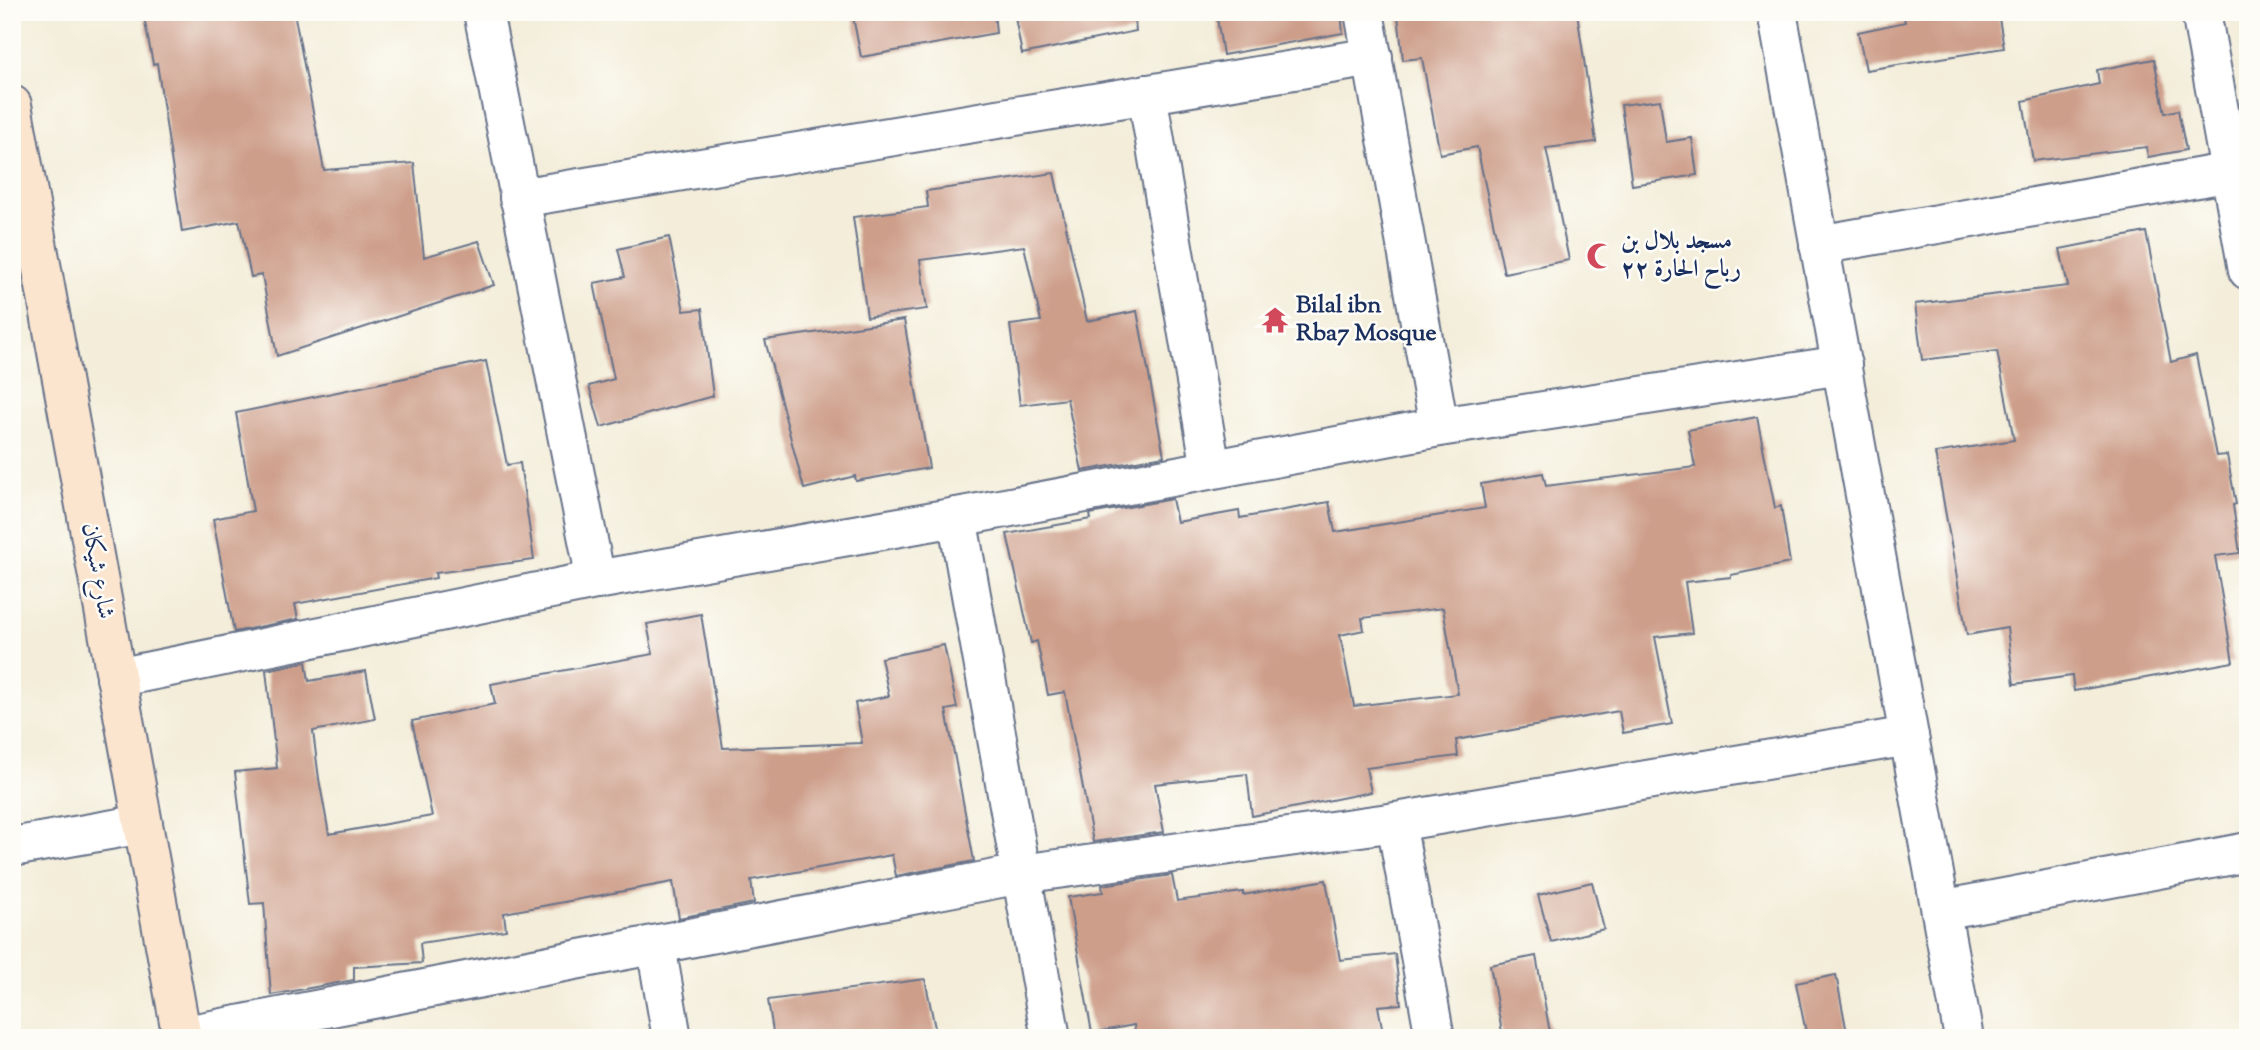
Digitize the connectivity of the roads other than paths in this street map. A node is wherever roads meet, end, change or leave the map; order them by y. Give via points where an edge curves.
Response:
1 (483, 12) edge
2 (1364, 12) edge
3 (1777, 12) edge
4 (2201, 12) edge
5 (1373, 57) junction
6 (1147, 94) junction
7 (12, 105) edge
8 (2239, 171) edge
9 (519, 198) junction
10 (21, 201) edge
11 (1819, 245) junction
12 (2248, 270) edge
13 (1842, 365) junction
14 (1439, 427) junction
15 (1211, 469) junction
16 (957, 517) junction
17 (596, 580) junction
18 (116, 678) junction
19 (1909, 736) junction
20 (1396, 822) junction
21 (143, 824) junction
22 (12, 848) edge
23 (2248, 852) edge
24 (1021, 874) junction
25 (1941, 910) junction
26 (656, 946) junction
27 (181, 1037) edge
28 (672, 1038) edge
29 (1051, 1038) edge
30 (1435, 1038) edge
31 (1964, 1038) edge

1 - 9 street
2 - 5 street
3 - 11 street
4 - 8 street
5 - 6 street
5 - 14 street
6 - 9 street
6 - 15 street
7 - 10 street, شارع شيكان
8 - 11 street
8 - 12 street
9 - 17 street
10 - 18 street, شارع شيكان
11 - 13 street
13 - 14 street
13 - 19 street
14 - 15 street
15 - 16 street
16 - 17 street
16 - 24 street
17 - 18 street
18 - 21 street, شارع شيكان
19 - 20 street
19 - 25 street
20 - 24 street
20 - 30 street
21 - 22 street
21 - 27 street, شارع شيكان
23 - 25 street
24 - 26 street
24 - 29 street
25 - 31 street
26 - 27 street
26 - 28 street

